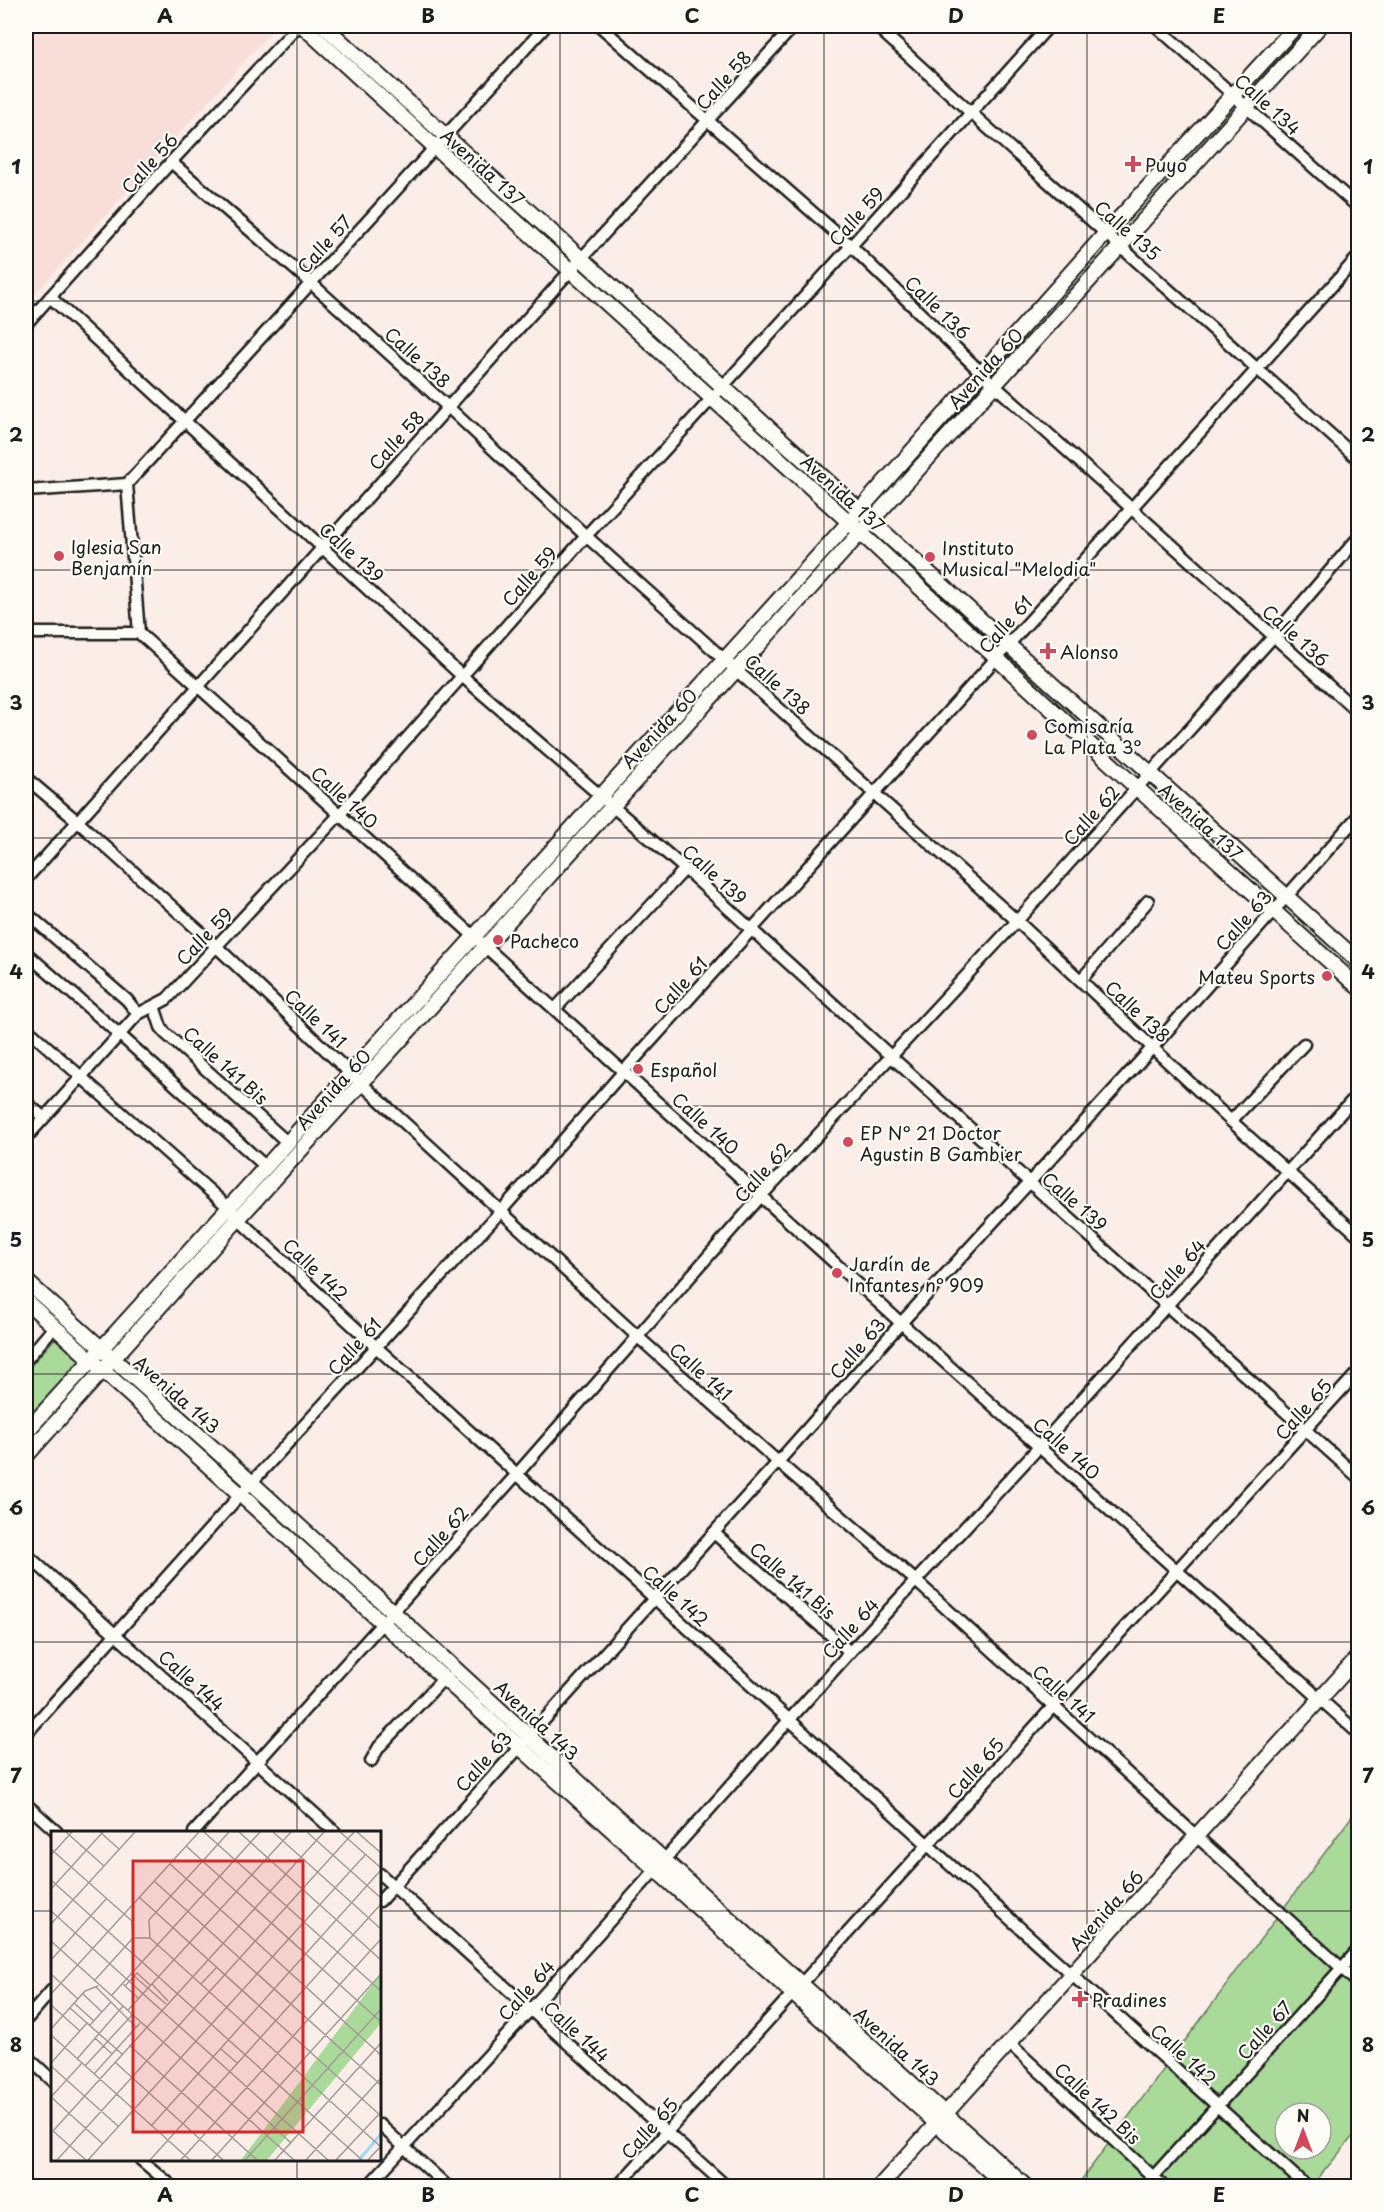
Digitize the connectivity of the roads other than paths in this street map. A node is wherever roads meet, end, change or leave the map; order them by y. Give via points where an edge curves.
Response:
1 (298, 26) edge
2 (303, 26) edge
3 (324, 26) edge
4 (546, 26) edge
5 (600, 26) edge
6 (794, 26) edge
7 (876, 26) edge
8 (1049, 26) edge
9 (1156, 26) edge
10 (1296, 26) edge
11 (1320, 26) edge
12 (1232, 95) junction
13 (1245, 106) junction
14 (970, 112) junction
15 (708, 121) junction
16 (444, 135) junction
17 (434, 146) junction
18 (171, 162) junction
19 (1359, 207) edge
20 (1106, 232) junction
21 (1120, 245) junction
22 (851, 246) junction
23 (1359, 257) edge
24 (581, 259) junction
25 (570, 271) junction
26 (312, 283) junction
27 (50, 297) junction
28 (26, 324) edge
29 (1259, 369) junction
30 (982, 372) junction
31 (994, 385) junction
32 (721, 386) junction
33 (711, 398) junction
34 (448, 407) junction
35 (183, 421) junction
36 (1359, 459) edge
37 (128, 484) junction
38 (26, 491) edge
39 (1131, 507) junction
40 (859, 510) junction
41 (870, 520) junction
42 (849, 522) junction
43 (859, 532) junction
44 (586, 536) junction
45 (1359, 538) edge
46 (321, 547) junction
47 (26, 633) edge
48 (139, 633) junction
49 (1273, 637) junction
50 (1009, 644) junction
51 (724, 658) junction
52 (996, 659) junction
53 (737, 670) junction
54 (462, 676) junction
55 (198, 686) junction
56 (1359, 712) edge
57 (1151, 773) junction
58 (26, 778) edge
59 (1137, 788) junction
60 (875, 793) junction
61 (602, 796) junction
62 (612, 806) junction
63 (340, 814) junction
64 (1359, 816) edge
65 (77, 821) junction
66 (685, 869) junction
67 (26, 879) edge
68 (1286, 897) junction
69 (1148, 901) dead end
70 (1273, 911) junction
71 (26, 918) edge
72 (1017, 921) junction
73 (752, 929) junction
74 (473, 936) junction
75 (217, 947) junction
76 (486, 947) junction
77 (26, 953) edge
78 (1359, 961) edge
79 (1081, 980) junction
80 (1359, 987) edge
81 (154, 1006) junction
82 (555, 1009) junction
83 (138, 1014) junction
84 (26, 1028) edge
85 (120, 1035) junction
86 (1304, 1044) dead end
87 (1153, 1047) junction
88 (892, 1056) junction
89 (624, 1071) junction
90 (350, 1072) junction
91 (82, 1077) junction
92 (362, 1084) junction
93 (1359, 1094) edge
94 (26, 1102) edge
95 (43, 1117) junction
96 (1231, 1121) junction
97 (26, 1138) edge
98 (287, 1142) junction
99 (265, 1166) junction
100 (1287, 1172) junction
101 (1028, 1181) junction
102 (762, 1195) junction
103 (228, 1207) junction
104 (501, 1211) junction
105 (238, 1219) junction
106 (1359, 1235) edge
107 (26, 1281) edge
108 (26, 1301) edge
109 (1168, 1304) junction
110 (901, 1323) junction
111 (54, 1327) junction
112 (638, 1337) junction
113 (375, 1346) junction
114 (95, 1354) junction
115 (26, 1360) edge
116 (107, 1365) junction
117 (1359, 1372) edge
118 (1307, 1430) junction
119 (26, 1432) edge
120 (1040, 1446) junction
121 (26, 1456) edge
122 (778, 1462) junction
123 (518, 1474) junction
124 (1359, 1477) edge
125 (252, 1483) junction
126 (241, 1494) junction
127 (714, 1533) junction
128 (26, 1554) edge
129 (1177, 1570) junction
130 (916, 1581) junction
131 (654, 1598) junction
132 (393, 1612) junction
133 (382, 1622) junction
134 (116, 1634) junction
135 (850, 1652) junction
136 (1359, 1657) edge
137 (1359, 1668) edge
138 (443, 1679) junction
139 (1323, 1701) junction
140 (1053, 1706) junction
141 (791, 1721) junction
142 (26, 1734) edge
143 (1359, 1734) edge
144 (528, 1736) junction
145 (518, 1747) junction
146 (371, 1761) dead end
147 (258, 1762) junction
148 (26, 1804) edge
149 (55, 1831) edge
150 (196, 1831) edge
151 (333, 1831) edge
152 (1199, 1839) junction
153 (928, 1845) junction
154 (659, 1866) junction
155 (381, 1875) edge
156 (393, 1886) junction
157 (381, 1900) edge
158 (1359, 1950) edge
159 (1342, 1968) junction
160 (1075, 1977) junction
161 (1359, 1983) edge
162 (797, 1989) junction
163 (51, 1991) edge
164 (530, 2010) junction
165 (26, 2020) edge
166 (1012, 2047) junction
167 (26, 2056) edge
168 (51, 2079) edge
169 (1217, 2107) junction
170 (945, 2121) junction
171 (381, 2126) edge
172 (666, 2134) junction
173 (404, 2147) junction
174 (146, 2161) edge
175 (1153, 2178) junction
176 (172, 2187) edge
177 (368, 2187) edge
178 (447, 2187) edge
179 (618, 2187) edge
180 (726, 2187) edge
181 (880, 2187) edge
182 (891, 2187) edge
183 (1006, 2187) edge
184 (1025, 2187) edge
185 (1145, 2187) edge
186 (1163, 2187) edge
187 (1306, 2187) edge

1 - 18 street, Calle 56
2 - 17 main road, Avenida 137
3 - 16 main road, Avenida 137
4 - 16 street, Calle 57
5 - 15 street, Calle 136
6 - 15 street, Calle 58
7 - 14 street, Calle 135
8 - 14 street, Calle 59
9 - 12 street, Calle 134
10 - 12 main road, Avenida 60
11 - 13 main road, Avenida 60
12 - 13 street, Calle 134
12 - 20 main road, Avenida 60
13 - 19 street, Calle 134
13 - 21 main road, Avenida 60
14 - 20 street, Calle 135
14 - 22 street, Calle 59
15 - 22 street, Calle 136
15 - 24 street, Calle 58
16 - 17 street, Calle 57
16 - 24 main road, Avenida 137
17 - 25 main road, Avenida 137
17 - 26 street, Calle 57
18 - 26 street, Calle 138
18 - 27 street, Calle 56
20 - 21 street, Calle 135
20 - 30 main road, Avenida 60
21 - 29 street, Calle 135
21 - 31 main road, Avenida 60
22 - 30 street, Calle 136
22 - 32 street, Calle 59
23 - 29 street, Calle 61
24 - 25 street, Calle 58
24 - 32 main road, Avenida 137
25 - 33 main road, Avenida 137
25 - 34 street, Calle 58
26 - 34 street, Calle 138
26 - 35 street, Calle 57
27 - 28 street, Calle 56
27 - 35 street, Calle 139
29 - 36 street, Calle 135
29 - 39 street, Calle 61
30 - 31 street, Calle 136
30 - 40 main road, Avenida 60
31 - 39 street, Calle 136
31 - 41 main road, Avenida 60
32 - 33 street, Calle 59
32 - 40 main road, Avenida 137
33 - 42 main road, Avenida 137
33 - 44 street, Calle 59
34 - 44 street, Calle 138
34 - 46 street, Calle 58
35 - 37 street, Calle 57
35 - 46 street, Calle 139
37 - 38 street
37 - 48 street
39 - 49 street, Calle 136
39 - 50 street, Calle 61
40 - 41 main road, Avenida 137
40 - 42 main road, Avenida 60
41 - 43 main road, Avenida 60
41 - 50 main road, Avenida 137
42 - 43 main road, Avenida 137
42 - 51 main road, Avenida 60
43 - 52 main road, Avenida 137
43 - 53 main road, Avenida 60
44 - 51 street, Calle 138
44 - 54 street, Calle 59
45 - 49 street, Calle 62
46 - 54 street, Calle 139
46 - 55 street, Calle 58
47 - 48 street
48 - 55 street, Calle 140
49 - 56 street, Calle 136
49 - 57 street, Calle 62
50 - 52 street, Calle 61
50 - 57 main road, Avenida 137
51 - 53 street, Calle 138
51 - 61 main road, Avenida 60
52 - 59 main road, Avenida 137
52 - 60 street, Calle 61
53 - 60 street, Calle 138
53 - 62 main road, Avenida 60
54 - 61 street, Calle 139
54 - 63 street, Calle 59
55 - 63 street, Calle 140
55 - 65 street, Calle 58
57 - 59 street, Calle 62
57 - 68 main road, Avenida 137
58 - 65 street, Calle 141
59 - 70 main road, Avenida 137
59 - 72 street, Calle 62
60 - 72 street, Calle 138
60 - 73 street, Calle 61
61 - 62 street, Calle 139
61 - 74 main road, Avenida 60
62 - 66 street, Calle 139
62 - 76 main road, Avenida 60
63 - 74 street, Calle 140
63 - 75 street, Calle 59
64 - 68 street, Calle 63
65 - 67 street, Calle 58
65 - 75 street, Calle 141
66 - 73 street, Calle 139
66 - 82 street
68 - 70 street, Calle 63
68 - 78 main road, Avenida 137
69 - 79 street
70 - 80 main road, Avenida 137
70 - 87 street, Calle 63
71 - 83 street via 31,917
72 - 79 street, Calle 138
72 - 88 street, Calle 62
73 - 88 street, Calle 139
73 - 89 street, Calle 61
74 - 76 street, Calle 140
74 - 90 main road, Avenida 60
75 - 81 street, Calle 59 via 167,999
75 - 90 street, Calle 141
76 - 82 street, Calle 140
76 - 92 main road, Avenida 60
77 - 85 street
79 - 87 street, Calle 138
81 - 83 street, Calle 59
81 - 98 street, Calle 141 Bis via 165,1033
82 - 89 street, Calle 140
83 - 85 street, Calle 59
84 - 91 street, Calle 142
85 - 91 street, Calle 59
85 - 99 street
86 - 96 street
87 - 96 street, Calle 138
87 - 101 street, Calle 63
88 - 101 street, Calle 139
88 - 102 street, Calle 62
89 - 102 street, Calle 140
89 - 104 street, Calle 61
90 - 92 street, Calle 141
90 - 98 main road, Avenida 60
91 - 95 street, Calle 59
91 - 103 street, Calle 142
92 - 104 street, Calle 141
92 - 105 main road, Avenida 60
93 - 100 street, Calle 64
94 - 95 street
95 - 97 street, Calle 59
96 - 100 street, Calle 138
98 - 99 main road, Avenida 60
99 - 103 main road, Avenida 60
100 - 106 street, Calle 138
100 - 109 street, Calle 64
101 - 109 street, Calle 139
101 - 110 street, Calle 63
102 - 110 street, Calle 140
102 - 112 street, Calle 62
103 - 105 street, Calle 142
103 - 114 main road, Avenida 60
104 - 112 street, Calle 141
104 - 113 street, Calle 61
105 - 113 street, Calle 142
105 - 116 main road, Avenida 60
107 - 114 main road, Avenida 143
108 - 111 main road, Avenida 143
109 - 118 street, Calle 139
109 - 120 street, Calle 64
110 - 120 street, Calle 140
110 - 122 street, Calle 63
111 - 114 main road, Avenida 143
111 - 115 street
112 - 122 street, Calle 141
112 - 123 street, Calle 62
113 - 123 street, Calle 142
113 - 125 street, Calle 61
114 - 116 main road, Avenida 143
114 - 119 main road, Avenida 60
116 - 121 main road, Avenida 60
116 - 125 main road, Avenida 143
116 - 126 main road, Avenida 143
117 - 118 street, Calle 65
118 - 124 street, Calle 139
118 - 129 street, Calle 65
120 - 129 street, Calle 140
120 - 130 street, Calle 64
122 - 127 street, Calle 63
122 - 130 street, Calle 141
123 - 131 street, Calle 142
123 - 132 street, Calle 62
125 - 126 street, Calle 61
125 - 132 main road, Avenida 143
126 - 133 main road, Avenida 143
126 - 134 street, Calle 61
127 - 131 street, Calle 63
127 - 135 street, Calle 141 Bis
128 - 134 street, Calle 144
129 - 139 street, Calle 140
129 - 140 street, Calle 65
130 - 135 street, Calle 64
130 - 140 street, Calle 141
131 - 141 street, Calle 142
131 - 144 street, Calle 63
132 - 133 street, Calle 62
132 - 144 main road, Avenida 143
133 - 138 main road, Avenida 143
133 - 147 street, Calle 62
134 - 142 street, Calle 61
134 - 147 street, Calle 144
135 - 141 street, Calle 64
136 - 139 main road, Avenida 66
137 - 139 main road, Avenida 66
138 - 145 main road, Avenida 143
138 - 146 street via 379,1747
139 - 143 street, Calle 140
139 - 152 main road, Avenida 66
140 - 152 street, Calle 141
140 - 153 street, Calle 65
141 - 153 street, Calle 142
141 - 154 street, Calle 64
144 - 145 street, Calle 63
144 - 154 main road, Avenida 143
145 - 154 main road, Avenida 143
145 - 156 street, Calle 63
147 - 150 street, Calle 62
147 - 151 street, Calle 144
148 - 149 street
152 - 159 street, Calle 141
152 - 160 main road, Avenida 66
153 - 160 street, Calle 142
153 - 162 street, Calle 65
154 - 162 main road, Avenida 143
154 - 164 street, Calle 64
155 - 156 street, Calle 144
156 - 157 street, Calle 63
156 - 164 street, Calle 144
158 - 159 street, Calle 67
159 - 161 street, Calle 141
159 - 169 street, Calle 67
160 - 166 main road, Avenida 66
160 - 169 street, Calle 142
162 - 170 main road, Avenida 143
162 - 172 street, Calle 65
163 - 165 street
164 - 172 street, Calle 144
164 - 173 street, Calle 64
166 - 170 main road, Avenida 66
166 - 175 street, Calle 142 Bis
167 - 168 street
169 - 175 street, Calle 67
169 - 187 street, Calle 142
170 - 181 main road, Avenida 66
170 - 182 main road, Avenida 66
170 - 183 main road, Avenida 143
170 - 184 main road, Avenida 143
171 - 173 street
172 - 179 street, Calle 65
172 - 180 street, Calle 144
173 - 177 street, Calle 64
173 - 178 street
174 - 176 street
175 - 185 street, Calle 67
175 - 186 street, Calle 142 Bis

